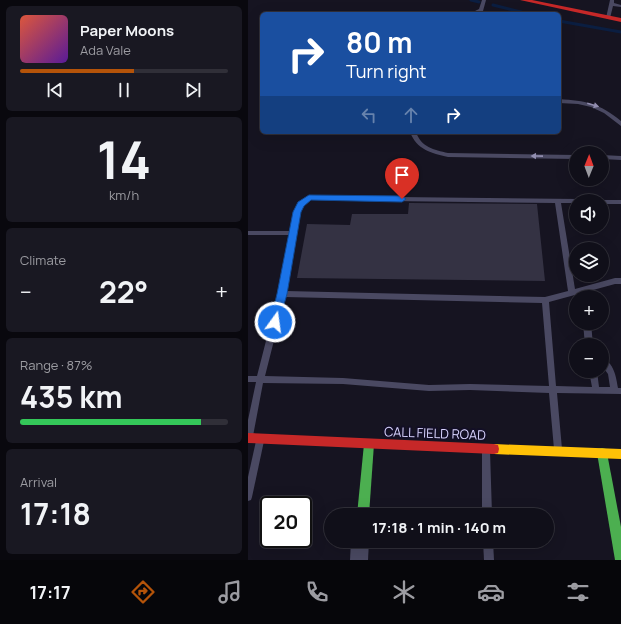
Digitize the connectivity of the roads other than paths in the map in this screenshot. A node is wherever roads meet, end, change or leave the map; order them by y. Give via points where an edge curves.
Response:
1 (484, 0) edge
2 (523, 0) edge
3 (612, 2) edge
4 (621, 6) edge
5 (476, 12) edge
6 (608, 18) junction
7 (621, 20) edge
8 (561, 101) edge
9 (621, 124) edge
10 (414, 134) edge
11 (569, 157) edge
12 (609, 157) edge
13 (621, 158) edge
14 (558, 201) junction
15 (569, 201) edge
16 (609, 202) edge
17 (621, 202) edge
18 (248, 233) edge
19 (293, 233) junction
20 (621, 281) edge
21 (576, 290) edge
22 (589, 290) edge
23 (282, 294) junction
24 (569, 296) edge
25 (545, 300) junction
26 (609, 368) edge
27 (594, 378) edge
28 (248, 379) edge
29 (260, 380) junction
30 (553, 389) junction
31 (596, 390) junction
32 (618, 391) edge
33 (248, 438) edge
34 (260, 439) junction
35 (369, 444) junction
36 (486, 448) junction
37 (558, 451) junction
38 (602, 452) junction
39 (621, 454) edge
40 (248, 497) edge
41 (364, 508) edge
42 (488, 508) edge
43 (360, 548) edge
44 (488, 548) edge
45 (359, 560) edge
46 (489, 560) edge
47 (620, 560) edge

1 - 5 lane via 481,10
2 - 6 main road
3 - 4 lane
3 - 6 lane
6 - 7 main road
8 -> 9 lane via 594,105 608,112
11 -> 10 lane via 448,155 431,151 419,144
12 - 13 lane
14 - 15 lane
14 - 19 lane via 309,198 301,204 297,212
14 - 21 lane
16 - 17 lane
18 - 19 lane
19 - 23 lane
20 - 22 lane
23 - 25 lane
23 - 29 lane
24 - 25 lane
25 - 30 lane
26 - 32 lane
27 - 31 lane
28 - 29 lane
29 - 30 lane via 429,388
29 - 33 lane
30 - 31 lane
30 - 37 lane
31 - 32 lane
33 - 34 main road, CALL FIELD ROAD
34 - 35 main road, CALL FIELD ROAD
34 - 40 lane
35 - 36 main road, CALL FIELD ROAD
35 - 41 main road
36 - 37 main road, CALL FIELD ROAD
36 - 42 lane
37 - 38 main road, CALL FIELD ROAD
38 - 39 main road, CALL FIELD ROAD
38 - 47 main road
43 - 45 street
44 - 46 lane

